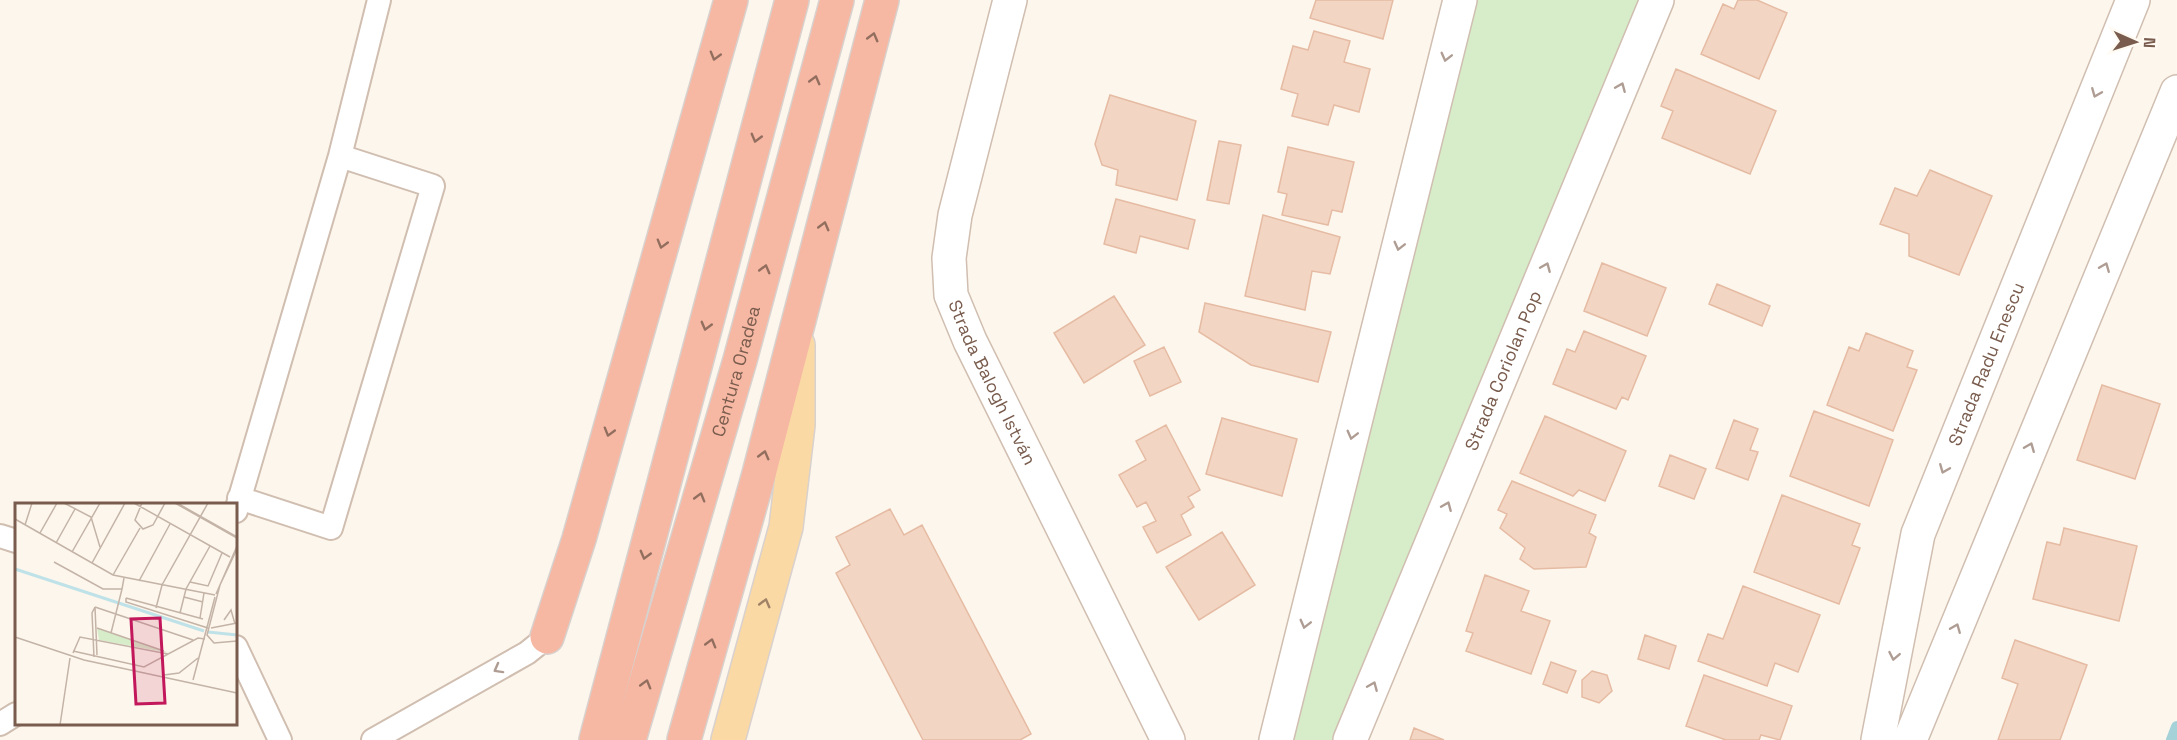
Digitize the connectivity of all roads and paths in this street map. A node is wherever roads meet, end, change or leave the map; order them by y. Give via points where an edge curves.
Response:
1 (379, 0) edge
2 (730, 0) edge
3 (792, 0) edge
4 (837, 0) edge
5 (882, 0) edge
6 (1010, 0) edge
7 (1460, 0) edge
8 (1657, 0) edge
9 (2133, 0) edge
10 (2177, 92) edge
11 (340, 156) junction
12 (798, 327) junction
13 (237, 505) edge
14 (0, 536) edge
15 (15, 541) edge
16 (547, 638) joint
17 (237, 649) edge
18 (15, 715) edge
19 (0, 724) edge
20 (280, 740) edge
21 (373, 740) edge
22 (596, 740) edge
23 (629, 740) edge
24 (684, 740) edge
25 (728, 740) edge
26 (1168, 740) edge
27 (1276, 740) edge
28 (1350, 740) edge
29 (1878, 740) edge
30 (1910, 740) edge

1 - 11 lane
2 -> 16 highway via 582,527
3 -> 22 highway
23 -> 4 highway, Centura Oradea via 740,360
12 -> 5 highway
6 - 26 street, Strada Balogh István via 955,215 949,258 951,295 970,341
7 -> 27 street
28 -> 8 street, Strada Coriolan Pop
9 -> 29 street, Strada Radu Enescu via 1918,534
30 -> 10 street
11 - 13 lane
11 - 13 lane via 433,186 410,268 331,528
24 -> 12 highway
25 -> 12 main road via 786,527 798,425
14 - 15 lane
16 -> 21 lane
17 - 20 lane
18 - 19 lane

